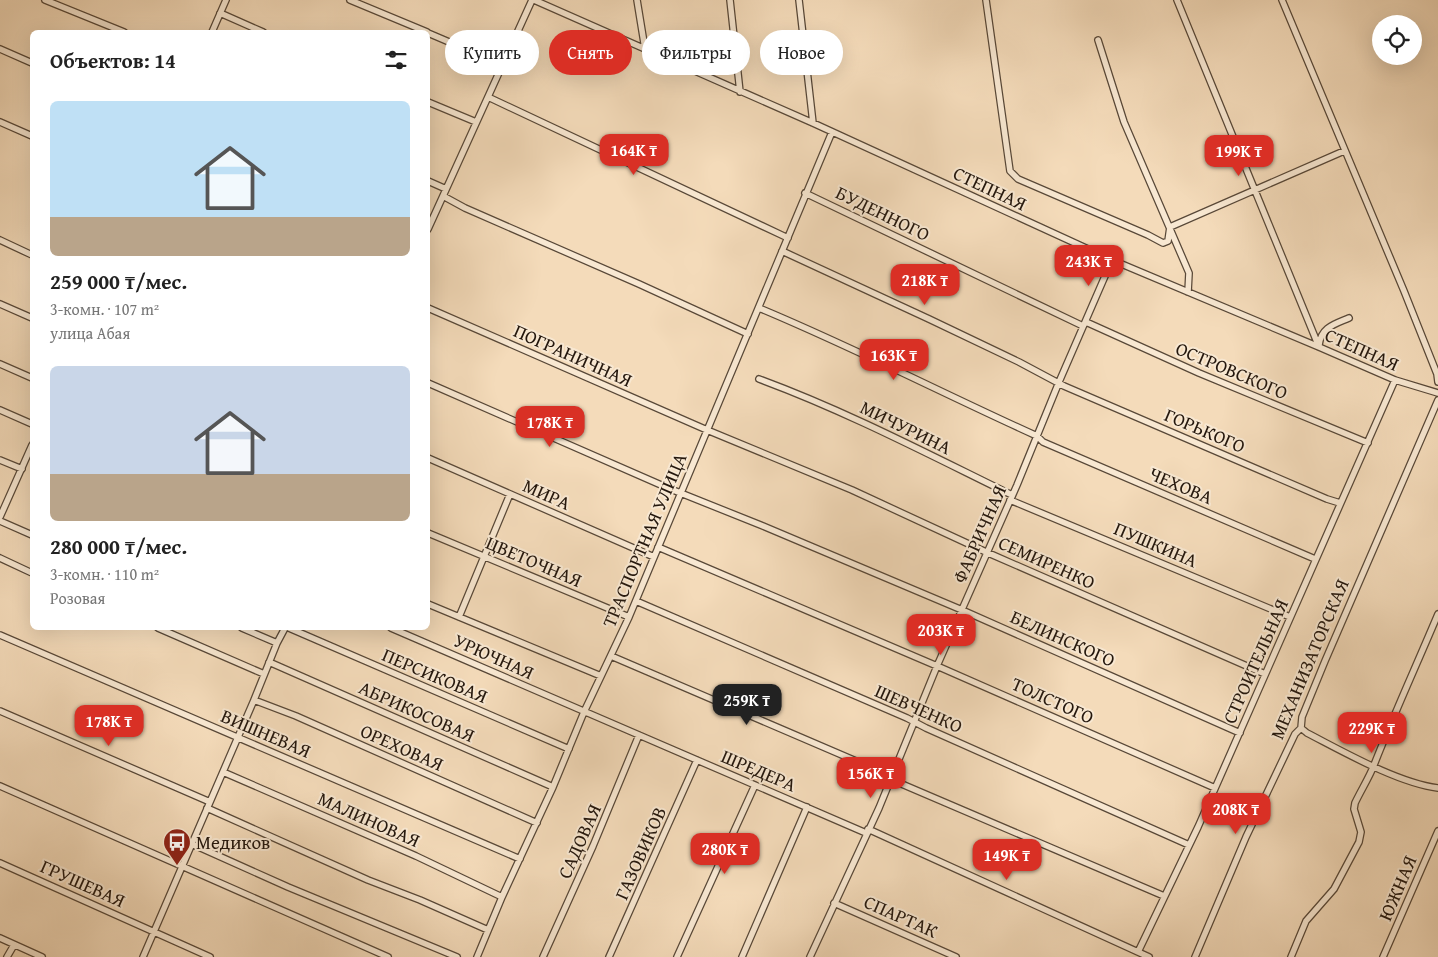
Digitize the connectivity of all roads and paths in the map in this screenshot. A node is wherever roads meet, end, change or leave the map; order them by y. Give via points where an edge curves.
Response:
1 (44, 0) edge
2 (226, 0) edge
3 (350, 0) edge
4 (533, 0) edge
5 (637, 0) edge
6 (730, 0) edge
7 (799, 0) edge
8 (986, 0) edge
9 (1177, 0) edge
10 (1282, 0) edge
11 (220, 14) junction
12 (119, 30) edge
13 (213, 30) edge
14 (258, 30) edge
15 (420, 30) edge
16 (519, 30) edge
17 (642, 31) edge
18 (430, 34) edge
19 (1098, 40) dead end
20 (445, 41) edge
21 (642, 48) edge
22 (0, 49) edge
23 (30, 62) edge
24 (498, 75) edge
25 (702, 75) edge
26 (740, 92) junction
27 (488, 97) junction
28 (430, 103) edge
29 (0, 122) edge
30 (476, 122) junction
31 (813, 123) junction
32 (832, 132) junction
33 (30, 135) edge
34 (1344, 151) junction
35 (430, 182) edge
36 (446, 189) junction
37 (1255, 189) junction
38 (805, 193) junction
39 (442, 196) junction
40 (430, 223) edge
41 (1170, 227) junction
42 (788, 238) junction
43 (0, 240) edge
44 (782, 251) junction
45 (30, 254) edge
46 (1112, 260) junction
47 (1188, 292) junction
48 (0, 304) edge
49 (759, 308) junction
50 (430, 309) edge
51 (30, 317) edge
52 (1349, 318) dead end
53 (1085, 324) junction
54 (748, 334) junction
55 (1319, 347) junction
56 (0, 364) edge
57 (30, 377) edge
58 (759, 379) dead end
59 (1395, 380) junction
60 (1058, 382) junction
61 (1438, 382) edge
62 (430, 384) edge
63 (1438, 393) edge
64 (1438, 400) edge
65 (0, 410) edge
66 (30, 423) edge
67 (707, 430) junction
68 (1037, 436) junction
69 (1368, 442) junction
70 (30, 450) edge
71 (430, 459) edge
72 (0, 460) edge
73 (23, 466) junction
74 (30, 467) edge
75 (680, 492) junction
76 (510, 494) junction
77 (1011, 497) junction
78 (1340, 503) junction
79 (0, 519) edge
80 (30, 534) edge
81 (430, 534) edge
82 (658, 547) junction
83 (986, 552) junction
84 (484, 556) junction
85 (654, 557) junction
86 (0, 558) edge
87 (1315, 559) junction
88 (30, 572) edge
89 (636, 601) junction
90 (430, 605) edge
91 (962, 610) junction
92 (1438, 614) edge
93 (459, 617) junction
94 (629, 617) junction
95 (1290, 617) junction
96 (163, 630) edge
97 (247, 630) edge
98 (284, 630) edge
99 (294, 630) edge
100 (396, 630) edge
101 (0, 635) edge
102 (277, 643) junction
103 (611, 656) junction
104 (270, 662) junction
105 (938, 666) junction
106 (264, 674) junction
107 (1264, 674) junction
108 (601, 676) junction
109 (254, 700) junction
110 (0, 711) edge
111 (584, 712) junction
112 (914, 721) junction
113 (1300, 728) junction
114 (1240, 733) junction
115 (640, 735) junction
116 (238, 738) junction
117 (570, 749) junction
118 (697, 760) junction
119 (1374, 766) junction
120 (223, 772) junction
121 (890, 778) junction
122 (755, 785) junction
123 (0, 786) edge
124 (553, 787) junction
125 (1215, 788) junction
126 (1438, 788) edge
127 (208, 805) junction
128 (807, 807) junction
129 (537, 823) junction
130 (868, 831) junction
131 (1438, 831) edge
132 (192, 844) junction
133 (1189, 845) junction
134 (520, 859) junction
135 (0, 863) edge
136 (183, 867) junction
137 (1164, 896) junction
138 (502, 897) junction
139 (834, 903) junction
140 (488, 930) junction
141 (154, 931) junction
142 (0, 938) edge
143 (14, 945) junction
144 (1141, 954) edge
145 (7, 957) edge
146 (42, 957) edge
147 (143, 957) edge
148 (210, 957) edge
149 (388, 957) edge
150 (457, 957) edge
151 (477, 957) edge
152 (543, 957) edge
153 (609, 957) edge
154 (677, 957) edge
155 (742, 957) edge
156 (810, 957) edge
157 (956, 957) edge
158 (1149, 957) edge
159 (1195, 957) edge
160 (1290, 957) edge
161 (1384, 957) edge

1 - 12 street
2 - 11 street
3 - 15 street
4 - 16 street
4 - 21 street, СТЕПНАЯ
5 - 17 street
6 - 26 street
7 - 31 street
8 - 41 street via 1010,171 1018,179 1163,243 1168,242
9 - 37 street
10 - 34 street
11 - 13 street
11 - 14 street
18 - 20 street
19 - 41 street via 1124,122
22 - 23 street
24 - 27 street
25 - 26 street, СТЕПНАЯ
26 - 31 street, СТЕПНАЯ
27 - 30 street
27 - 42 street
28 - 30 street
29 - 33 street
30 - 36 street
31 - 32 street, СТЕПНАЯ
32 - 38 street, ТРАСПОРТНАЯ УЛИЦА
32 - 46 street, СТЕПНАЯ
34 - 37 street
34 - 61 street via 1404,291
35 - 36 street
36 - 39 street
37 - 41 street
37 - 55 street
38 - 42 street, ТРАСПОРТНАЯ УЛИЦА
38 - 53 street, БУДЕННОГО
39 - 40 street
39 - 54 street
41 - 47 street via 1189,274
42 - 44 street, ТРАСПОРТНАЯ УЛИЦА
43 - 45 street
44 - 49 street, ТРАСПОРТНАЯ УЛИЦА
44 - 60 street, ГОРЬКОГО
46 - 47 street, СТЕПНАЯ
46 - 53 street, ФАБРИЧНАЯ
47 - 55 street, СТЕПНАЯ
48 - 51 street
49 - 54 street, ТРАСПОРТНАЯ УЛИЦА
49 - 68 street, ЧЕХОВА
50 - 67 street, ПОГРАНИЧНАЯ
52 - 55 street via 1323,332
53 - 60 street, ФАБРИЧНАЯ
53 - 69 street, ОСТРОВСКОГО
54 - 67 street, ТРАСПОРТНАЯ УЛИЦА
55 - 59 street, СТЕПНАЯ
56 - 57 street
58 - 77 street, МИЧУРИНА via 826,405
59 - 63 street, СТЕПНАЯ
59 - 69 street, СТРОИТЕЛЬНАЯ
60 - 68 street, ФАБРИЧНАЯ
60 - 78 street, ГОРЬКОГО
62 - 75 street, БЕЛИНСКОГО
64 - 113 street, МЕХАНИЗАТОРСКАЯ via 1325,661
65 - 66 street
67 - 75 street, ТРАСПОРТНАЯ УЛИЦА
67 - 83 street, СЕМИРЕНКО via 852,490
68 - 77 street, ФАБРИЧНАЯ
68 - 87 street, ЧЕХОВА via 1043,442
69 - 78 street, СТРОИТЕЛЬНАЯ
70 - 73 street
71 - 76 street, МИРА
72 - 73 street
73 - 74 street
73 - 79 street
75 - 82 street, ТРАСПОРТНАЯ УЛИЦА
75 - 91 street, БЕЛИНСКОГО
76 - 84 street
76 - 85 street, МИРА
77 - 83 street, ФАБРИЧНАЯ
77 - 95 street, ПУШКИНА
78 - 87 street, СТРОИТЕЛЬНАЯ
79 - 80 street
81 - 84 street, ЦВЕТОЧНАЯ
82 - 85 street, ТРАСПОРТНАЯ УЛИЦА
82 - 105 street, ТОЛСТОГО
83 - 91 street, ФАБРИЧНАЯ
83 - 107 street, СЕМИРЕНКО
84 - 93 street
84 - 94 street, ЦВЕТОЧНАЯ
85 - 89 street, ТРАСПОРТНАЯ УЛИЦА
86 - 88 street
87 - 95 street, СТРОИТЕЛЬНАЯ
89 - 94 street, ТРАСПОРТНАЯ УЛИЦА
89 - 112 street, ШЕВЧЕНКО
90 - 93 street
91 - 105 street, ФАБРИЧНАЯ
91 - 114 street, БЕЛИНСКОГО
92 - 119 street
93 - 108 street
94 - 103 street, ТРАСПОРТНАЯ УЛИЦА
95 - 107 street, СТРОИТЕЛЬНАЯ
96 - 106 street
97 - 102 street
98 - 102 street
99 - 117 street, ПЕРСИКОВАЯ
100 - 111 street, УРЮЧНАЯ
101 - 116 street, ВИШНЕВАЯ
102 - 104 street
103 - 108 street, ТРАСПОРТНАЯ УЛИЦА
103 - 121 street
104 - 106 street
104 - 124 street, АБРИКОСОВАЯ
105 - 112 street, ФАБРИЧНАЯ
105 - 125 street, ТОЛСТОГО
106 - 109 street
107 - 114 street, СТРОИТЕЛЬНАЯ
108 - 111 street, ТРАСПОРТНАЯ УЛИЦА
109 - 116 street
109 - 129 street, ОРЕХОВАЯ
110 - 127 street
111 - 115 street, ШРЕДЕРА
111 - 117 street, ТРАСПОРТНАЯ УЛИЦА
112 - 121 street, ФАБРИЧНАЯ
112 - 133 street, ШЕВЧЕНКО
113 - 119 street
113 - 159 street, МЕХАНИЗАТОРСКАЯ via 1267,790
114 - 125 street, СТРОИТЕЛЬНАЯ
115 - 118 street, ШРЕДЕРА
115 - 152 street, САДОВАЯ
116 - 120 street
116 - 134 street, ВИШНЕВАЯ
117 - 124 street, ТРАСПОРТНАЯ УЛИЦА
118 - 122 street, ШРЕДЕРА
118 - 153 street, ГАЗОВИКОВ
119 - 126 street via 1416,784
119 - 160 street via 1355,802 1359,842 1334,889 1306,921
120 - 127 street
120 - 138 street, МАЛИНОВАЯ
121 - 130 street, ФАБРИЧНАЯ
121 - 137 street
122 - 128 street, ШРЕДЕРА
122 - 154 street
123 - 136 street
124 - 129 street, ТРАСПОРТНАЯ УЛИЦА
125 - 133 street, СТРОИТЕЛЬНАЯ
127 - 132 street
127 - 140 street via 368,880
128 - 130 street, ШРЕДЕРА
128 - 155 street
129 - 134 street, ТРАСПОРТНАЯ УЛИЦА
130 - 139 street, ФАБРИЧНАЯ
130 - 144 street, ШРЕДЕРА
131 - 161 street, ЮЖНАЯ
132 - 136 street
132 - 150 street
133 - 137 street, СТРОИТЕЛЬНАЯ
134 - 138 street, ТРАСПОРТНАЯ УЛИЦА
135 - 141 street, ГРУШЕВАЯ
136 - 141 street
136 - 149 street
137 - 144 street, СТРОИТЕЛЬНАЯ
138 - 140 street, ТРАСПОРТНАЯ УЛИЦА
139 - 156 street, ФАБРИЧНАЯ
139 - 157 street, СПАРТАК
140 - 151 street, ТРАСПОРТНАЯ УЛИЦА
141 - 147 street
141 - 148 street, ГРУШЕВАЯ
142 - 143 street
143 - 145 street
143 - 146 street
144 - 158 street, ШРЕДЕРА

